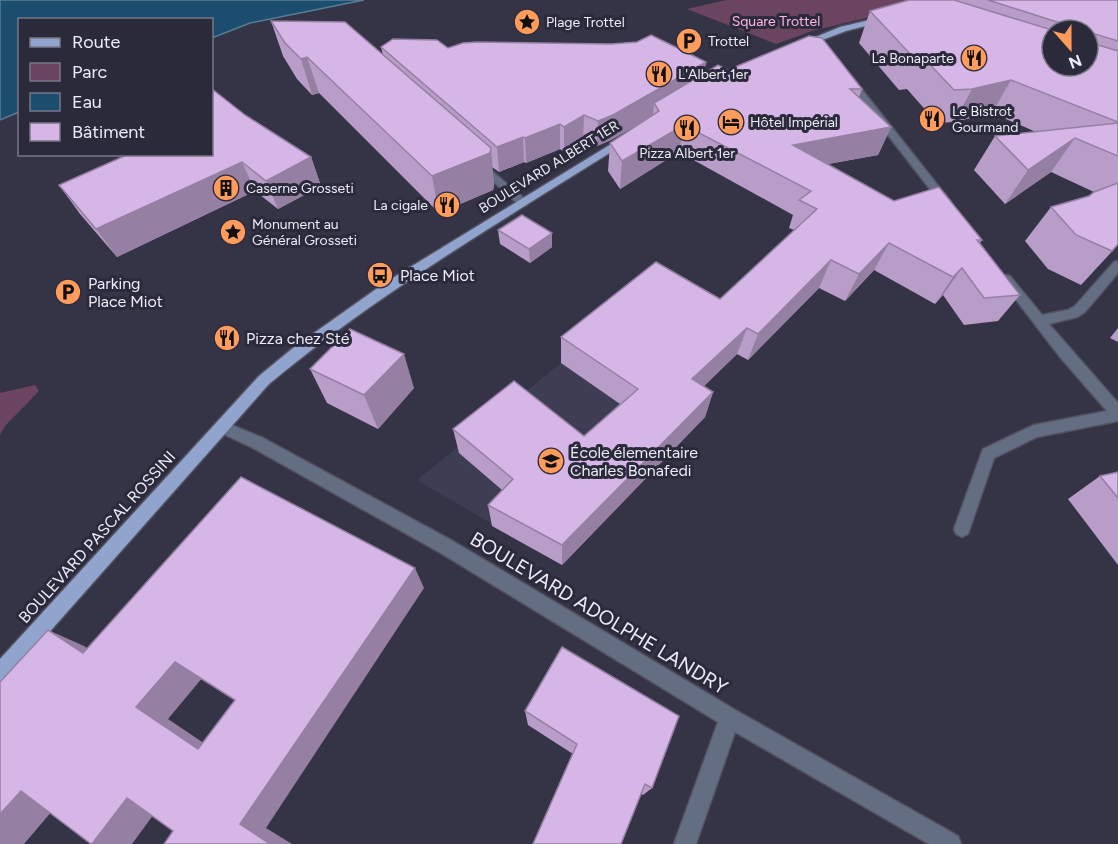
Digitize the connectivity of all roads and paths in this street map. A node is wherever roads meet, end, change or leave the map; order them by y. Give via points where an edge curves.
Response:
1 (899, 15) edge
2 (810, 41) junction
3 (790, 48) edge
4 (822, 51) edge
5 (841, 69) edge
6 (641, 129) edge
7 (470, 155) edge
8 (523, 203) junction
9 (958, 218) edge
10 (995, 265) edge
11 (1118, 265) edge
12 (1039, 321) junction
13 (1118, 414) edge
14 (222, 428) junction
15 (962, 529) dead end
16 (0, 673) edge
17 (730, 718) junction
18 (685, 844) edge
19 (950, 844) edge

1 - 2 main road
2 - 3 main road
2 - 4 street
5 - 9 street
6 - 8 main road, BOULEVARD ALBERT 1ER
7 - 8 street
8 - 14 main road, BOULEVARD ALBERT 1ER via 390,285 298,352 264,380
10 - 12 street
11 - 12 street via 1080,309
12 - 13 street
13 - 15 street via 1034,431 988,454
14 - 16 main road, BOULEVARD PASCAL ROSSINI
14 - 17 street, BOULEVARD ADOLPHE LANDRY via 258,443 445,546
17 - 18 street
17 - 19 street, BOULEVARD ADOLPHE LANDRY

